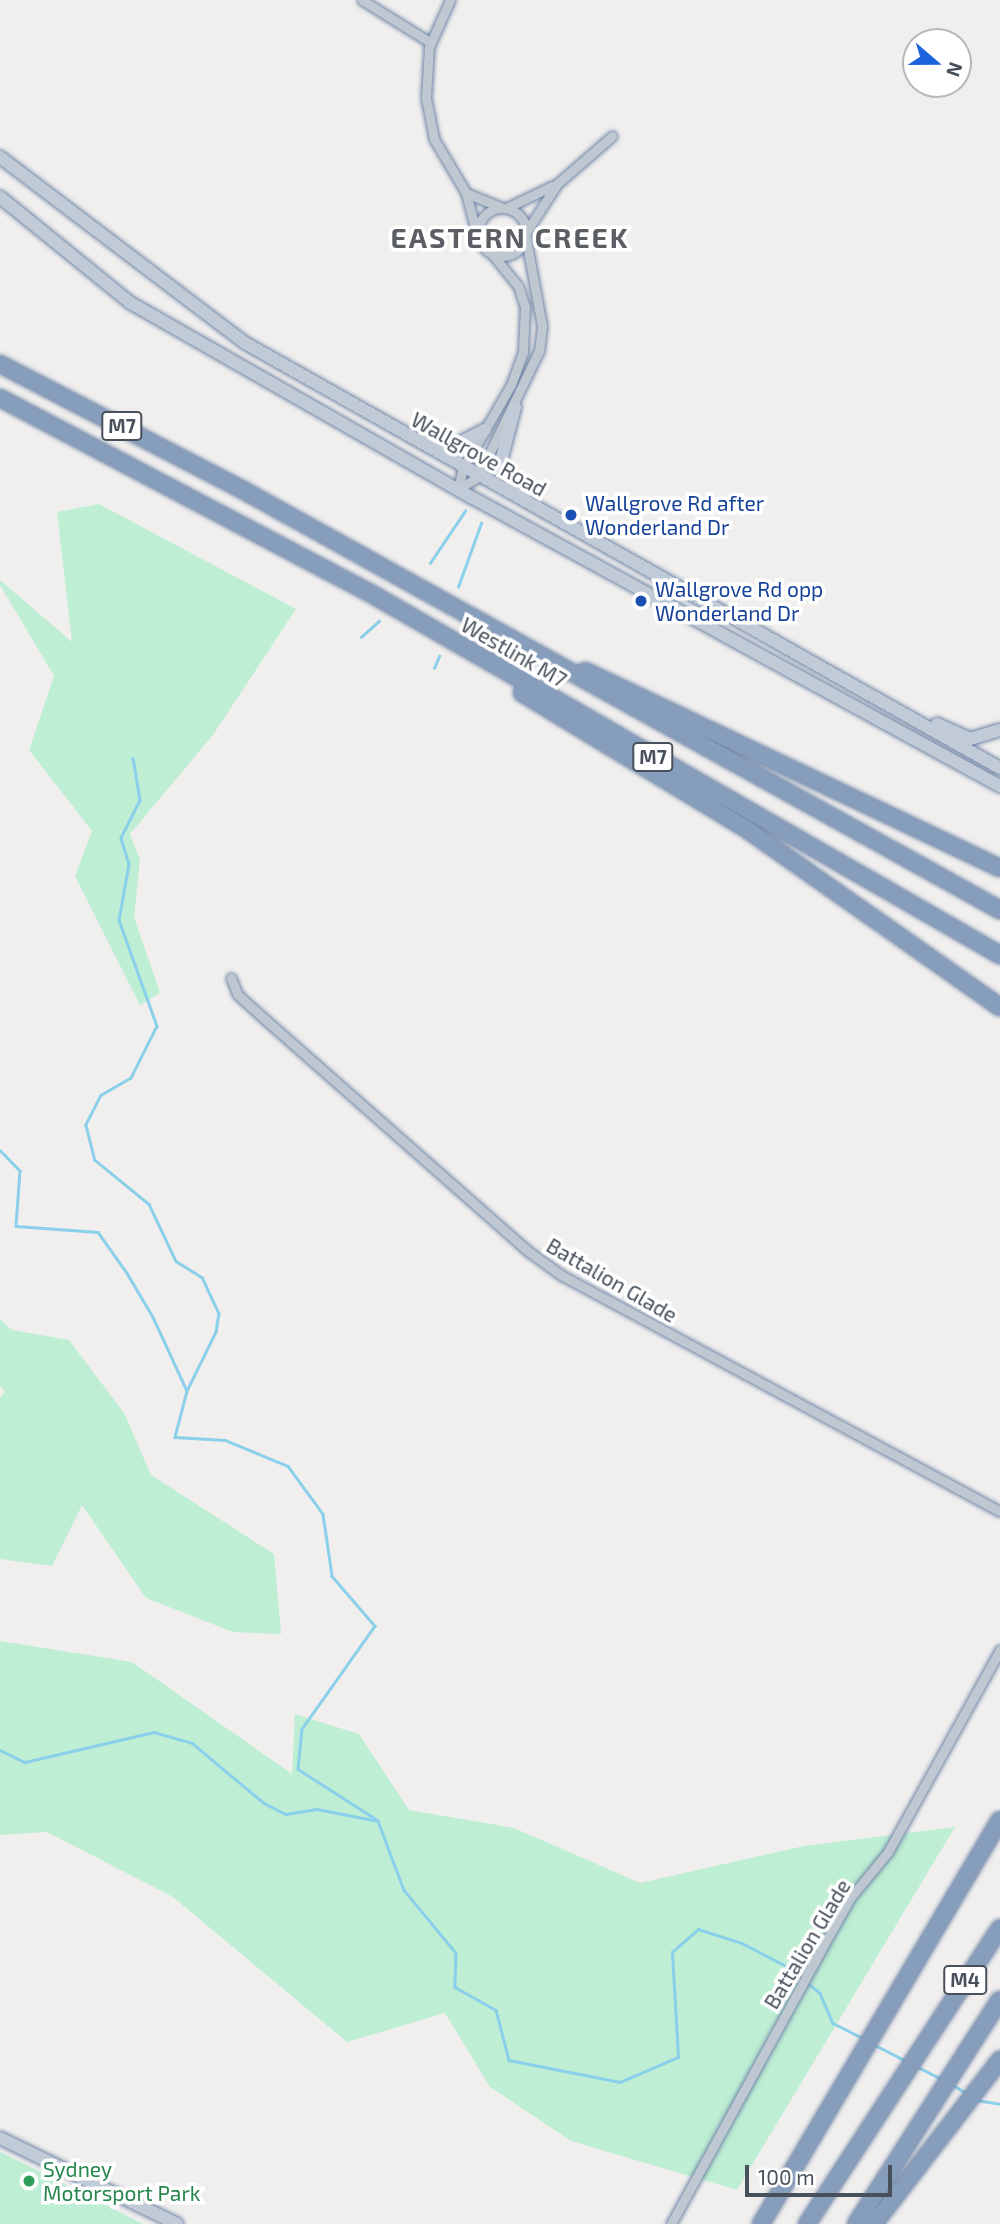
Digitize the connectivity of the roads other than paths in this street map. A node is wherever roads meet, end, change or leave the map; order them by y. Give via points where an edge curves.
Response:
1 (362, 0) edge
2 (450, 0) edge
3 (431, 43) junction
4 (612, 136) dead end
5 (0, 157) edge
6 (557, 184) junction
7 (466, 193) junction
8 (0, 198) edge
9 (504, 208) junction
10 (526, 235) junction
11 (478, 239) junction
12 (494, 256) junction
13 (0, 364) edge
14 (0, 398) edge
15 (355, 406) junction
16 (515, 407) junction
17 (485, 430) junction
18 (463, 468) junction
19 (478, 477) junction
20 (458, 489) junction
21 (540, 511) junction
22 (360, 592) junction
23 (572, 671) junction
24 (834, 674) junction
25 (824, 690) junction
26 (869, 695) junction
27 (1000, 730) edge
28 (1000, 768) edge
29 (1000, 786) edge
30 (1000, 868) edge
31 (1000, 910) edge
32 (993, 951) edge
33 (231, 978) dead end
34 (1000, 1007) edge
35 (1000, 1511) edge
36 (1000, 1650) edge
37 (1000, 1820) edge
38 (1000, 1928) edge
39 (1000, 2000) edge
40 (996, 2064) edge
41 (0, 2138) edge
42 (177, 2224) edge
43 (671, 2224) edge
44 (761, 2224) edge
45 (807, 2224) edge
46 (856, 2224) edge
47 (874, 2224) edge

1 - 3 street
2 - 3 street
3 - 7 street via 426,85 430,122 439,151
4 - 6 street
5 - 15 main road, Wallgrove Road via 199,311
6 - 9 street
6 - 10 street
7 - 9 street
7 - 11 street
8 - 20 main road, Wallgrove Road via 129,302
9 - 10 street via 521,216
9 - 11 street via 482,217
10 - 12 street via 510,256
10 - 16 street via 542,326 539,351
11 - 12 street
12 - 17 street via 518,286 526,330 517,369
13 - 23 highway, Westlink M7 / M7 via 232,484
14 - 22 highway, Westlink M7 / M7 via 237,521
15 - 17 main road via 442,445 467,441
15 - 18 main road, Wallgrove Road
16 - 19 street
16 - 21 main road via 500,465 511,485
17 - 18 street
18 - 19 main road, Wallgrove Road
18 - 20 street
19 - 20 street
19 - 21 main road, Wallgrove Road
20 - 25 main road, Wallgrove Road
21 - 24 main road, Wallgrove Road
22 - 32 highway, Westlink M7 / M7 via 377,597
22 - 34 highway via 373,606 748,830
23 - 30 highway via 582,670
23 - 31 highway, Westlink M7 / M7 via 578,679
24 - 25 main road
24 - 26 main road, Wallgrove Road
25 - 29 main road, Wallgrove Road
26 - 27 main road via 970,739
26 - 28 main road, Wallgrove Road
33 - 35 street, Battalion Glade via 238,995 527,1251 561,1275
36 - 43 street, Battalion Glade via 888,1852 851,1897 822,1946
37 - 44 highway
38 - 45 highway, M4
39 - 46 highway, M4
40 - 47 highway
41 - 42 main road

